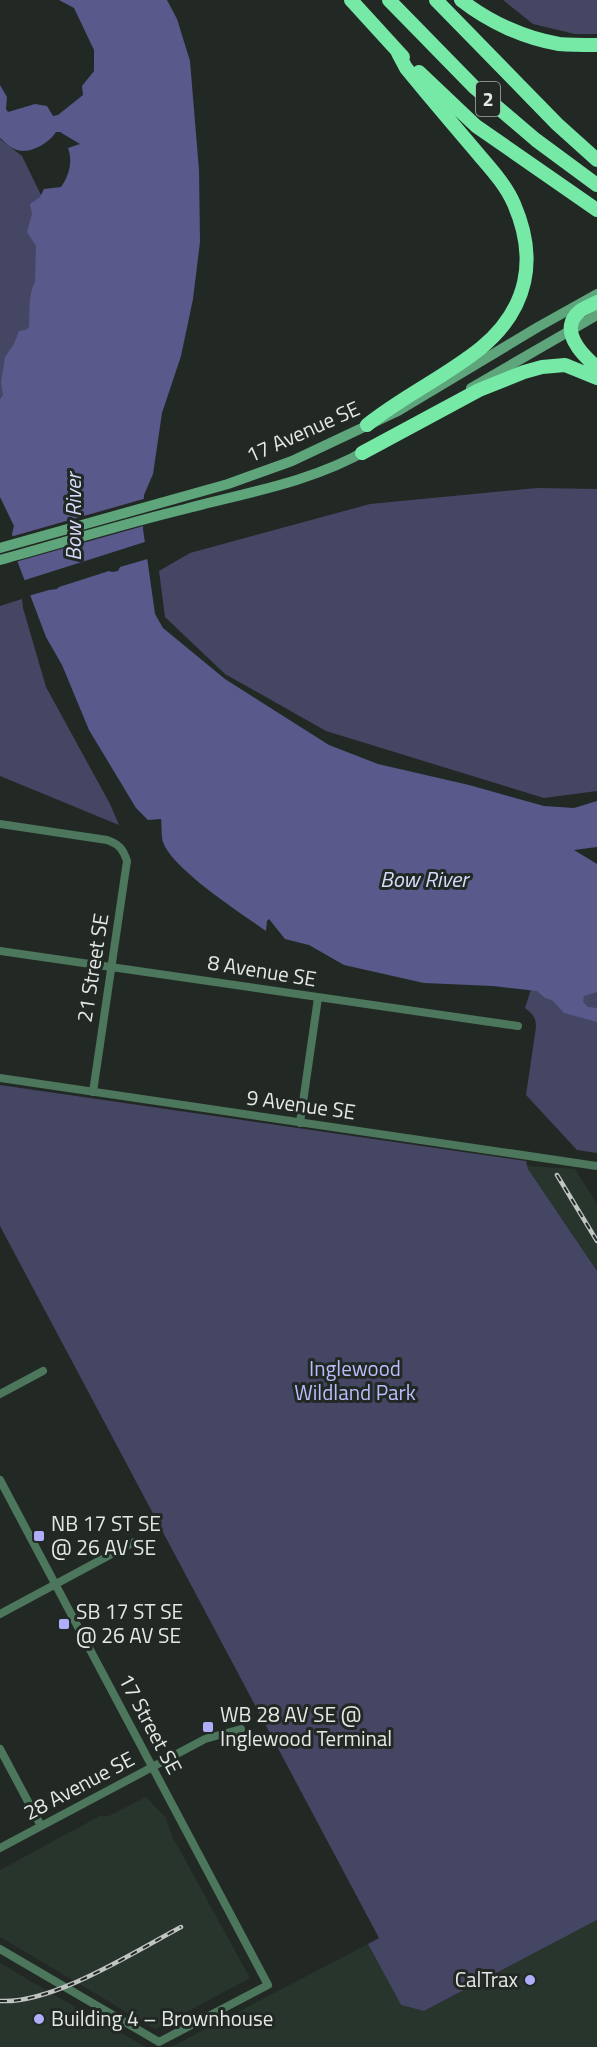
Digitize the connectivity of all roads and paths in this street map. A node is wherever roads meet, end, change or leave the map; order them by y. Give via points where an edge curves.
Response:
1 (351, 0) edge
2 (389, 0) edge
3 (436, 0) edge
4 (461, 0) edge
5 (597, 45) edge
6 (398, 53) junction
7 (597, 160) edge
8 (597, 185) edge
9 (597, 210) edge
10 (597, 294) edge
11 (597, 302) edge
12 (597, 315) edge
13 (570, 330) junction
14 (597, 367) edge
15 (597, 378) edge
16 (367, 425) junction
17 (362, 453) junction
18 (154, 511) junction
19 (0, 548) edge
20 (0, 560) edge
21 (0, 824) edge
22 (0, 951) edge
23 (111, 967) junction
24 (318, 998) junction
25 (518, 1026) dead end
26 (0, 1078) edge
27 (93, 1092) junction
28 (300, 1123) junction
29 (597, 1166) edge
30 (43, 1371) dead end
31 (0, 1394) edge
32 (0, 1480) edge
33 (134, 1542) dead end
34 (55, 1585) junction
35 (0, 1614) edge
36 (241, 1729) dead end
37 (0, 1749) edge
38 (153, 1767) junction
39 (41, 1826) junction
40 (0, 1848) edge
41 (0, 1949) edge

1 - 6 highway
2 - 8 highway, 2 via 475,88
3 - 7 highway, 2
4 - 5 highway via 480,15 520,33 559,44
6 - 9 highway via 476,126
6 - 16 highway via 406,68 500,180 524,231 528,261 521,294 501,328 481,347
10 - 16 main road, 17 Avenue SE
11 - 13 highway via 580,311
12 - 13 main road, 17 Avenue SE
13 - 14 highway via 573,341
13 - 17 main road, 17 Avenue SE
15 - 17 highway via 565,365 524,372 479,390
16 - 18 main road, 17 Avenue SE via 300,457
17 - 18 main road, 17 Avenue SE via 277,485
18 - 19 main road, 17 Avenue SE
18 - 20 main road, 17 Avenue SE
21 - 23 street, 21 Street SE via 107,840 123,850 127,861
22 - 23 street, 8 Avenue SE
23 - 24 street, 8 Avenue SE
23 - 27 street, 21 Street SE
24 - 25 street, 8 Avenue SE
24 - 28 street
26 - 27 street, 9 Avenue SE
27 - 28 street, 9 Avenue SE
28 - 29 street, 9 Avenue SE
30 - 31 street
32 - 34 street, 17 Street SE
33 - 34 street
34 - 35 street
34 - 38 street, 17 Street SE
36 - 38 street, 28 Avenue SE via 205,1739
37 - 39 street
38 - 39 street, 28 Avenue SE
38 - 41 street, 17 Street SE via 268,1985 159,2042
39 - 40 street, 28 Avenue SE

